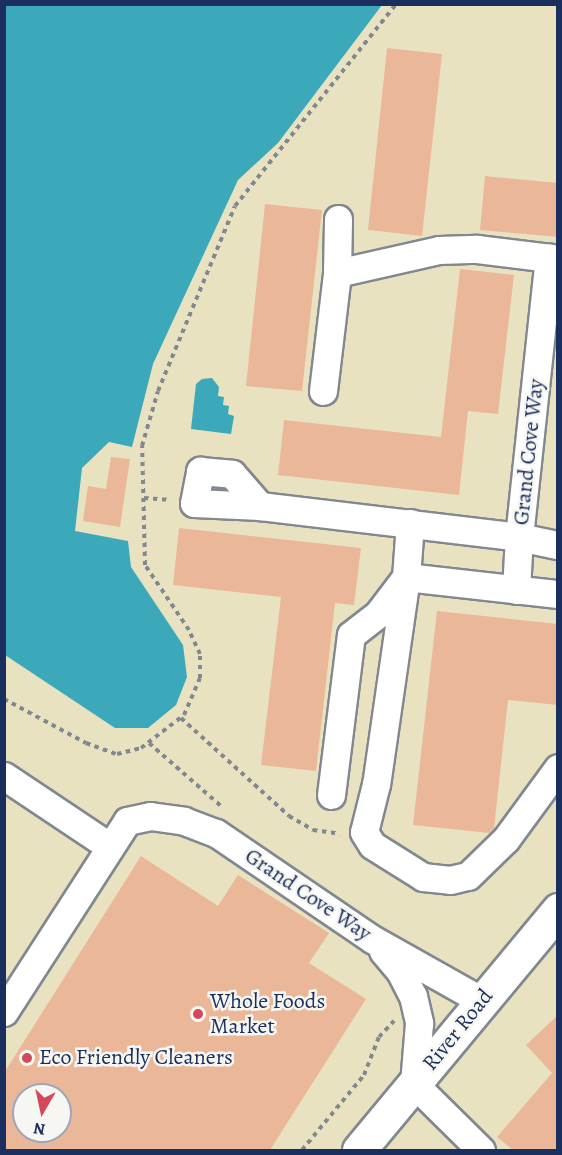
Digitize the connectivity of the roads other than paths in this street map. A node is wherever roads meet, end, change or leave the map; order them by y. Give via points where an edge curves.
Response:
1 (338, 219) dead end
2 (553, 259) edge
3 (337, 273) junction
4 (323, 391) dead end
5 (260, 506) dead end
6 (410, 523) junction
7 (519, 537) junction
8 (558, 545) edge
9 (405, 577) junction
10 (516, 590) junction
11 (558, 594) edge
12 (558, 768) edge
13 (4, 776) edge
14 (332, 795) dead end
15 (109, 846) junction
16 (554, 923) edge
17 (372, 939) junction
18 (482, 1001) junction
19 (4, 1012) edge
20 (414, 1084) junction
21 (369, 1147) edge
22 (481, 1150) edge

1 - 3 street
2 - 3 street via 477,249 439,250
2 - 7 street, Grand Cove Way
3 - 4 street
5 - 6 street, Grand Cove Way
6 - 7 street, Grand Cove Way
6 - 9 street
7 - 8 street, Grand Cove Way
7 - 10 street
9 - 10 street
9 - 12 street via 376,784 364,832 372,845 423,877 468,876 506,840
9 - 14 street via 378,614 352,633
10 - 11 street
13 - 15 street
15 - 17 street, Grand Cove Way via 127,822 162,817 216,833
15 - 19 street
16 - 18 main road, River Road
17 - 18 street, Grand Cove Way
17 - 20 street via 400,971 415,1005 419,1023
18 - 20 main road, River Road
20 - 21 main road, River Road
20 - 22 street

